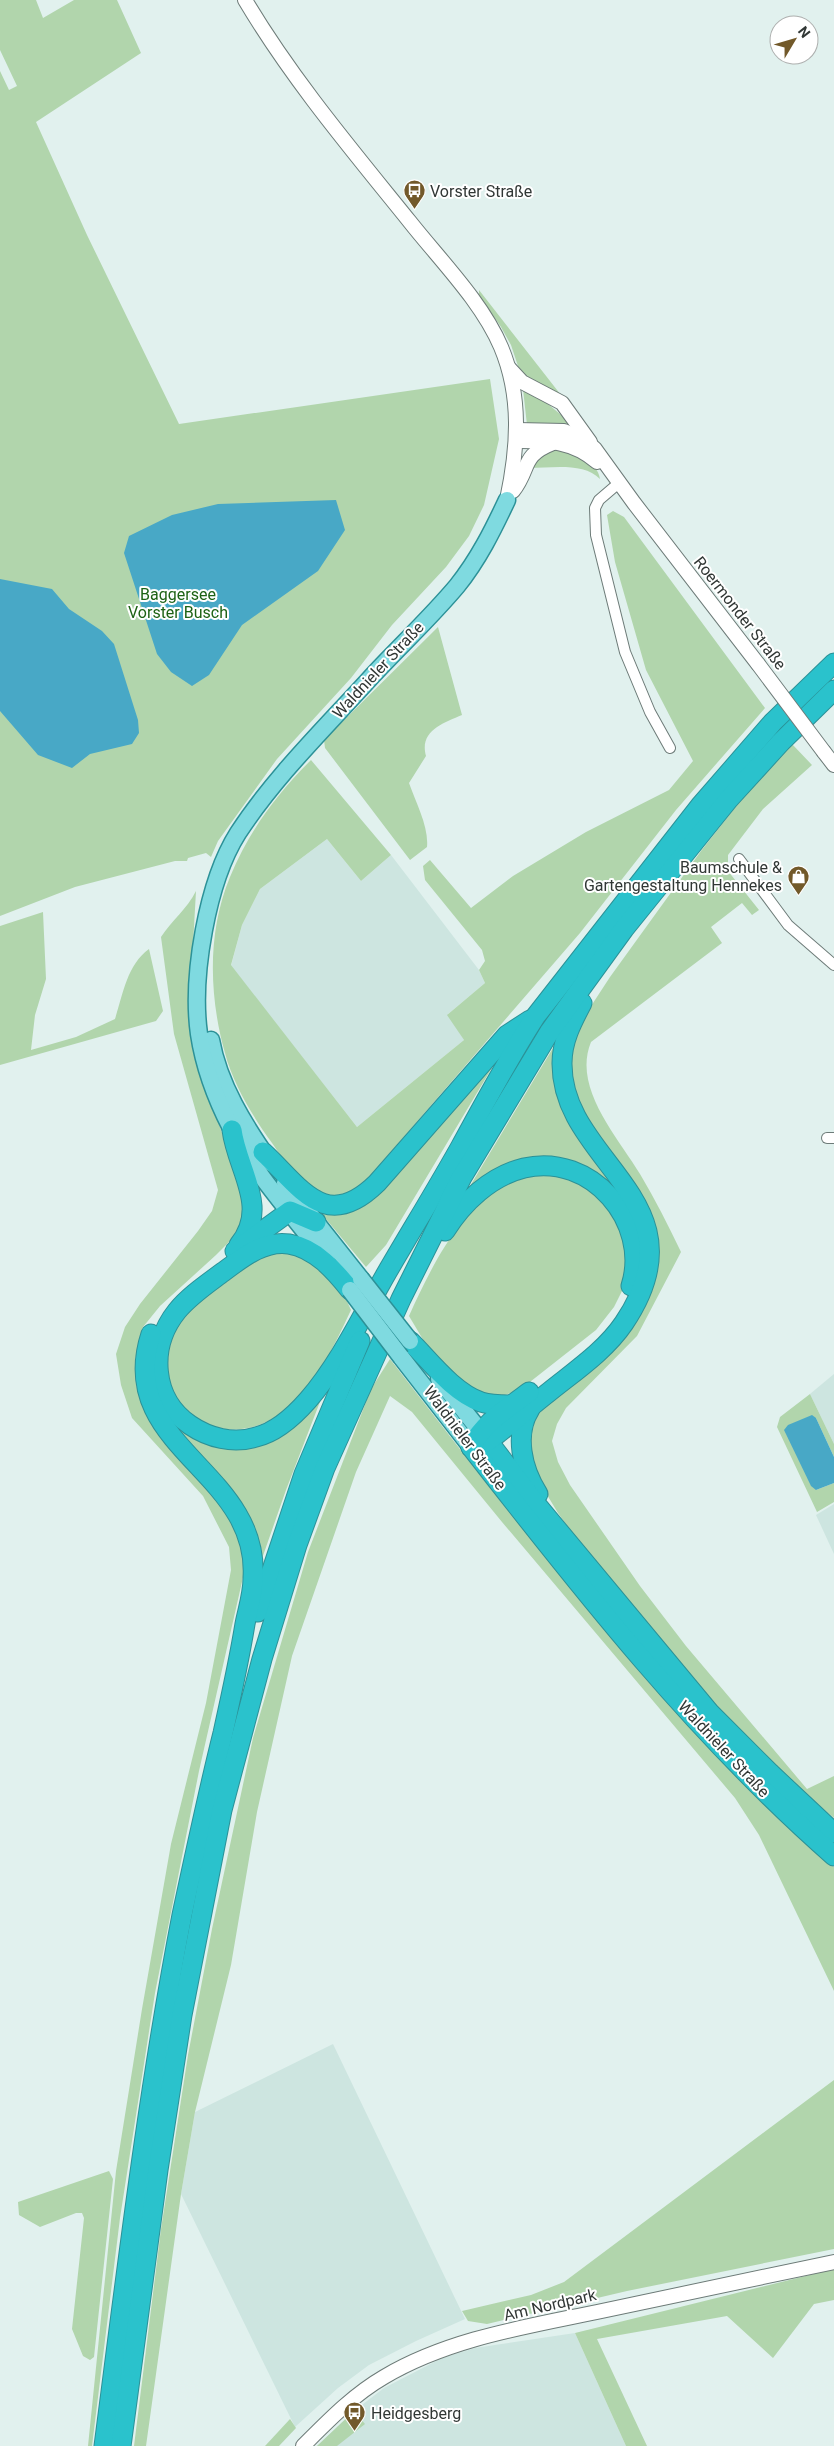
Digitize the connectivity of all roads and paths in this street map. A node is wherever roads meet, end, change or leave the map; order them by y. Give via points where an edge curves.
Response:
1 (245, 0) edge
2 (507, 365) junction
3 (517, 436) junction
4 (556, 442) junction
5 (595, 449) junction
6 (620, 482) junction
7 (507, 500) junction
8 (834, 663) edge
9 (834, 690) edge
10 (670, 748) dead end
11 (834, 765) edge
12 (739, 859) dead end
13 (624, 929) junction
14 (200, 964) junction
15 (834, 965) edge
16 (535, 1017) junction
17 (232, 1130) junction
18 (263, 1152) junction
19 (290, 1211) junction
20 (316, 1222) junction
21 (234, 1252) junction
22 (394, 1261) junction
23 (351, 1284) junction
24 (401, 1299) junction
25 (405, 1349) junction
26 (534, 1403) junction
27 (512, 1406) junction
28 (479, 1440) junction
29 (560, 1534) junction
30 (234, 1687) junction
31 (834, 1832) edge
32 (834, 1856) edge
33 (834, 2262) edge
34 (104, 2446) edge
35 (121, 2446) edge
36 (303, 2446) edge

1 - 2 main road via 278,53 320,110 487,321
2 - 3 main road, Waldnieler Straße
2 - 5 main road via 522,382 562,402
3 - 4 main road, Roermonder Straße
3 - 5 main road, Roermonder Straße via 564,431 585,440
3 - 7 main road, Waldnieler Straße via 516,460
4 - 6 main road, Roermonder Straße via 581,450
4 - 7 main road via 530,457 519,484
5 - 6 main road, Roermonder Straße
6 - 10 street via 599,500 595,508 596,535 625,652 650,712
6 - 11 main road, Roermonder Straße, bridge
7 - 14 main road, Waldnieler Straße via 488,539 457,585 271,787 237,835 212,896
8 - 16 highway via 773,722 700,806
9 - 13 highway via 729,799
12 - 15 street via 788,925
13 - 24 highway via 550,1032 505,1105 462,1177
13 - 26 highway via 572,1022 564,1042 562,1064 567,1096 579,1121 638,1207 645,1226 648,1261 635,1305 622,1324 584,1364
14 - 17 main road, Waldnieler Straße via 196,989 203,1052 215,1092
14 - 18 main road, Waldnieler Straße via 213,1050 239,1115
16 - 18 highway via 507,1035 377,1183 359,1198 337,1204 314,1200
16 - 22 highway
17 - 19 main road, Waldnieler Straße
17 - 21 highway via 234,1146 252,1196 253,1212 247,1233
18 - 20 main road, Waldnieler Straße
19 - 20 highway
19 - 21 highway
19 - 23 main road, Waldnieler Straße
20 - 23 main road, Waldnieler Straße
21 - 30 highway via 167,1308 155,1325 144,1358 150,1401 161,1423 222,1490 246,1528 251,1545 254,1580
22 - 23 highway via 343,1351 310,1398 284,1423 255,1438 222,1439 202,1433 173,1410 163,1394 158,1374 157,1354 163,1336 184,1303 239,1260 267,1245 290,1244 309,1250
22 - 30 highway via 304,1474
23 - 25 main road, Waldnieler Straße, bridge via 379,1328
23 - 25 main road, Waldnieler Straße, bridge via 386,1312
24 - 27 highway via 447,1227 470,1200 503,1175 529,1167 556,1167 585,1176 604,1190 622,1211 632,1238 635,1263 628,1293 603,1332
24 - 35 highway via 325,1468 297,1545 222,1810 182,2015
25 - 27 highway via 483,1403
25 - 28 main road, Waldnieler Straße
26 - 28 highway
26 - 29 highway via 522,1430 523,1455 530,1481
27 - 28 highway
28 - 29 highway, Waldnieler Straße
28 - 32 highway, Waldnieler Straße via 563,1566 696,1722 790,1818
29 - 31 highway, Waldnieler Straße via 710,1713
30 - 34 highway via 206,1800 182,1918 148,2111
33 - 36 main road, Am Nordpark via 550,2322 432,2353 361,2392

